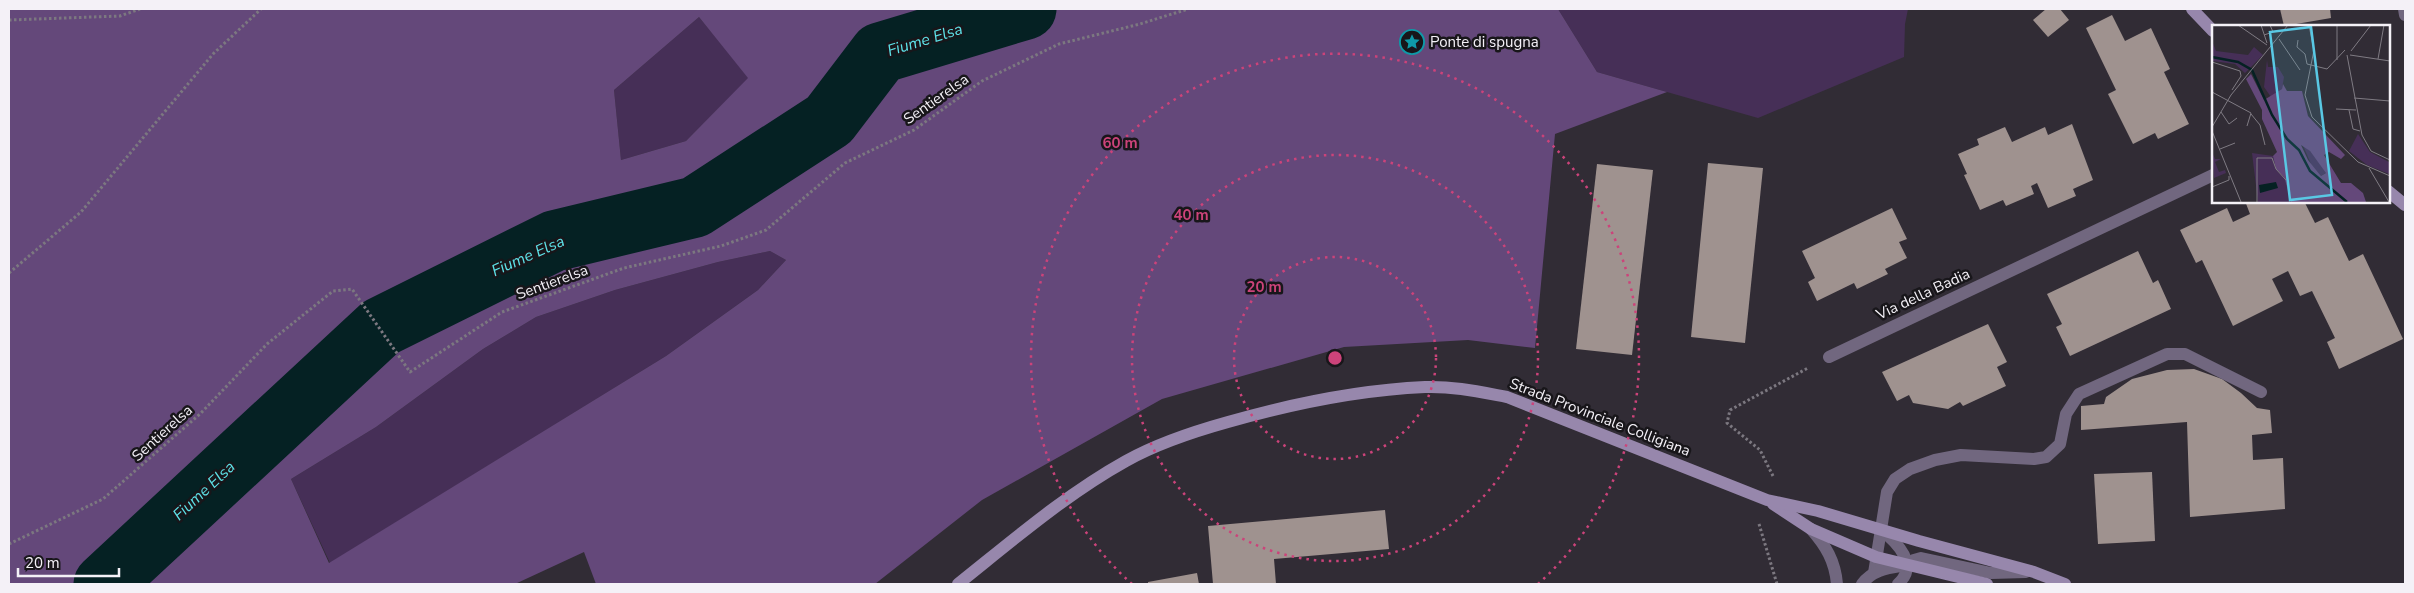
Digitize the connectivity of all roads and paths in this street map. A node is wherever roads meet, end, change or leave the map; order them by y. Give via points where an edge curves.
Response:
1 (140, 9) edge
2 (261, 9) edge
3 (1188, 9) edge
4 (2192, 9) edge
5 (2404, 9) edge
6 (2405, 15) edge
7 (9, 20) edge
8 (2212, 30) edge
9 (2212, 175) edge
10 (2389, 192) edge
11 (2405, 205) edge
12 (9, 274) edge
13 (1828, 357) joint
14 (2262, 392) dead end
15 (1775, 479) dead end
16 (1767, 500) junction
17 (1759, 523) dead end
18 (1811, 530) junction
19 (1880, 530) junction
20 (9, 544) edge
21 (1876, 556) junction
22 (1907, 565) junction
23 (2034, 572) junction
24 (1874, 573) junction
25 (958, 584) edge
26 (1777, 584) edge
27 (1837, 584) edge
28 (1862, 584) edge
29 (1898, 584) edge
30 (1987, 584) edge
31 (2065, 584) edge

1 - 7 path via 120,16
2 - 12 path via 213,54 82,212
3 - 20 path, Sentierelsa via 1059,44 982,81 914,130 845,163 766,230 721,246 624,268 502,312 410,372 352,289 333,291 267,344 200,414 104,500
4 - 8 main road
5 - 6 street
9 - 13 street, Via della Badia
10 - 11 main road
13 - 15 path via 1730,410 1727,423 1760,450
14 - 19 street via 2185,354 2159,357 2080,394 2066,414 2060,444 2046,457 1961,455 1922,464 1902,473 1888,492
16 - 18 main road, Strada Provinciale Colligiana
16 - 19 main road, Strada Provinciale Colligiana via 1818,510
16 - 25 main road, Strada Provinciale Colligiana via 1507,397 1445,387 1400,389 1283,407 1154,447 1074,494
17 - 26 path
18 - 21 main road, Strada Provinciale Colligiana
18 - 27 street via 1829,553 1835,566
19 - 21 street
19 - 22 street via 1900,547
19 - 23 main road, Strada Provinciale Colligiana
21 - 22 main road, Strada Provinciale Colligiana
21 - 24 street
22 - 23 street via 1921,558 1990,573
22 - 24 street
22 - 29 street via 1904,578
22 - 30 main road, Strada Provinciale Colligiana
23 - 31 main road, Strada Provinciale Colligiana
24 - 28 street

